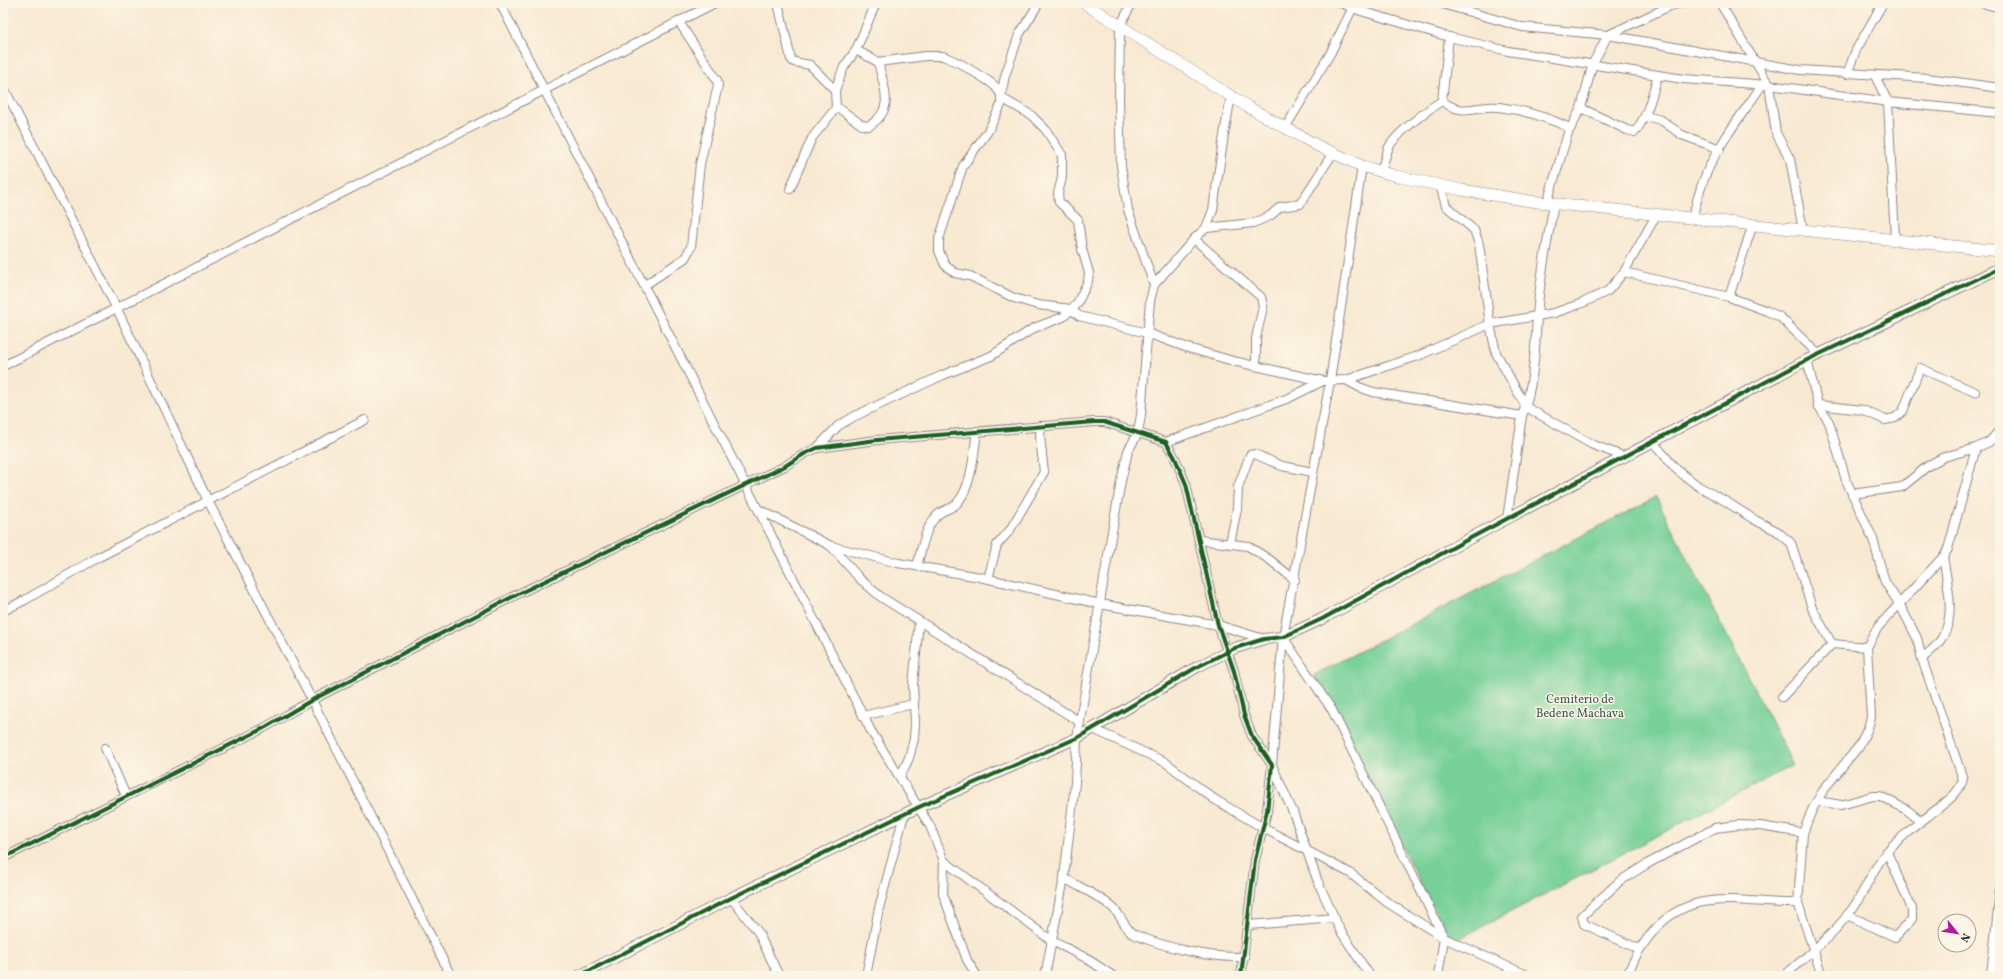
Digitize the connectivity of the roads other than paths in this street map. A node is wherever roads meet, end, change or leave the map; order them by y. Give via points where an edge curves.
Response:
1 (500, 3) edge
2 (714, 3) edge
3 (778, 3) edge
4 (876, 3) edge
5 (1039, 3) edge
6 (1084, 3) edge
7 (1132, 3) edge
8 (1341, 3) edge
9 (1439, 3) edge
10 (1683, 3) edge
11 (1720, 3) edge
12 (1883, 3) edge
13 (1982, 3) edge
14 (1354, 6) edge
15 (2000, 8) edge
16 (679, 22) junction
17 (1120, 26) junction
18 (1608, 35) junction
19 (1449, 37) junction
20 (856, 50) junction
21 (878, 62) junction
22 (1593, 63) junction
23 (1756, 63) junction
24 (1658, 74) junction
25 (1846, 74) junction
26 (1875, 76) junction
27 (1766, 85) junction
28 (3, 86) edge
29 (2000, 88) edge
30 (835, 90) junction
31 (545, 91) junction
32 (1001, 95) junction
33 (1231, 96) junction
34 (1442, 101) junction
35 (1888, 102) junction
36 (836, 108) junction
37 (1581, 108) junction
38 (2000, 113) edge
39 (1645, 116) junction
40 (1284, 128) junction
41 (1570, 128) junction
42 (1720, 149) junction
43 (1333, 152) junction
44 (1362, 166) junction
45 (1381, 171) junction
46 (1440, 185) junction
47 (790, 189) dead end
48 (1551, 203) junction
49 (1657, 214) junction
50 (1692, 218) junction
51 (1752, 224) junction
52 (1206, 228) junction
53 (1803, 230) junction
54 (1194, 238) junction
55 (1895, 239) junction
56 (2000, 250) edge
57 (2000, 268) edge
58 (1624, 272) junction
59 (645, 285) junction
60 (1154, 285) junction
61 (1729, 297) junction
62 (117, 309) junction
63 (1072, 309) junction
64 (1537, 316) junction
65 (1490, 324) junction
66 (1146, 333) junction
67 (1818, 354) junction
68 (1807, 360) junction
69 (3, 366) edge
70 (1256, 366) junction
71 (1346, 380) junction
72 (1326, 381) junction
73 (1975, 392) dead end
74 (1818, 405) junction
75 (1526, 407) junction
76 (1522, 416) junction
77 (365, 420) dead end
78 (1041, 426) junction
79 (2000, 430) edge
80 (977, 431) junction
81 (1138, 433) junction
82 (1166, 442) junction
83 (1653, 442) junction
84 (816, 448) junction
85 (1976, 448) junction
86 (1625, 457) junction
87 (1314, 472) junction
88 (746, 484) junction
89 (1852, 494) junction
90 (208, 501) junction
91 (760, 510) junction
92 (1507, 519) junction
93 (1199, 540) junction
94 (1230, 543) junction
95 (831, 546) junction
96 (1943, 557) junction
97 (917, 566) junction
98 (988, 579) junction
99 (1295, 580) junction
100 (1100, 604) junction
101 (1900, 605) junction
102 (3, 611) edge
103 (919, 622) junction
104 (1218, 625) junction
105 (1283, 637) junction
106 (1264, 639) junction
107 (1832, 644) junction
108 (1868, 648) junction
109 (1228, 652) junction
110 (1922, 659) junction
111 (1782, 697) dead end
112 (312, 700) junction
113 (913, 704) junction
114 (864, 716) junction
115 (1080, 722) junction
116 (1093, 729) junction
117 (1077, 738) junction
118 (105, 748) dead end
119 (1272, 765) junction
120 (900, 777) junction
121 (126, 796) junction
122 (1817, 802) junction
123 (919, 807) junction
124 (904, 815) junction
125 (1921, 821) junction
126 (1263, 828) junction
127 (1803, 833) junction
128 (1306, 850) junction
129 (1887, 852) junction
130 (3, 858) edge
131 (944, 861) junction
132 (1064, 878) junction
133 (2000, 889) edge
134 (731, 898) junction
135 (1798, 903) junction
136 (1847, 915) junction
137 (1334, 918) junction
138 (1248, 925) junction
139 (1444, 938) junction
140 (1052, 941) junction
141 (1639, 948) junction
142 (1813, 951) junction
143 (1245, 957) junction
144 (1996, 967) edge
145 (451, 976) edge
146 (579, 976) edge
147 (779, 976) edge
148 (866, 976) edge
149 (977, 976) edge
150 (1045, 976) edge
151 (1113, 976) edge
152 (1241, 976) edge
153 (1370, 976) edge
154 (1438, 976) edge
155 (1528, 976) edge
156 (1627, 976) edge
157 (1784, 976) edge
158 (1824, 976) edge
159 (1991, 976) edge

1 - 31 street
2 - 16 street
3 - 30 street via 791,59 815,68
4 - 20 street
5 - 32 street via 1019,35
6 - 17 main road
7 - 17 street
8 - 14 street
9 - 18 street via 1522,27
10 - 18 street via 1670,6
11 - 23 street
12 - 25 street via 1856,50
13 - 15 street
14 - 19 street
14 - 40 street via 1330,54
16 - 31 street
16 - 59 street via 718,85 700,164 691,247 685,258
17 - 33 main road
17 - 60 street via 1121,166 1128,210
18 - 22 street
18 - 23 street
19 - 22 street via 1508,51
19 - 34 street
20 - 21 street
20 - 30 street via 844,67
21 - 32 street via 943,56 987,80
21 - 36 street via 887,98 883,113 877,121 869,126 862,125
22 - 24 street
22 - 37 street
23 - 25 street
23 - 27 street
24 - 27 street via 1683,79
24 - 39 street
25 - 26 street
26 - 29 street via 1927,78
26 - 35 street
27 - 35 street
27 - 42 street
27 - 53 street via 1776,133 1790,159
28 - 62 street
30 - 36 street
31 - 59 street
31 - 62 street
32 - 63 street via 1031,115 1062,155 1059,202 1078,220 1089,273 1088,281
32 - 63 street via 1001,105 994,120 963,166 943,223 939,251 945,265 955,273 970,276 1020,300
33 - 40 main road
33 - 52 street via 1214,210
34 - 41 street via 1465,110 1491,106 1529,113
34 - 45 street via 1401,132 1389,147
35 - 38 street
35 - 55 street
36 - 47 street via 812,138
37 - 39 street via 1635,132
37 - 41 street
39 - 42 street via 1661,120 1682,134
40 - 43 main road
41 - 48 street
42 - 50 street via 1703,180
43 - 44 main road
43 - 52 street via 1300,204 1280,207 1270,216 1253,223
44 - 45 main road
44 - 72 street
45 - 46 main road
46 - 48 main road
46 - 65 street via 1446,206 1474,230 1479,244
48 - 49 main road
48 - 64 street
49 - 50 main road
49 - 58 street
50 - 51 main road
51 - 53 main road
51 - 61 street
52 - 54 street
53 - 55 main road
54 - 60 street
54 - 70 street via 1261,297 1263,307 1256,338
55 - 56 main road
57 - 67 street
58 - 61 street
58 - 64 street via 1608,290 1580,304
59 - 88 street
60 - 66 street
61 - 67 street via 1780,317
62 - 69 street
62 - 90 street
63 - 66 street via 1080,316
63 - 84 street via 1063,317 1034,328 990,356 855,416 838,426
64 - 65 street
64 - 75 street via 1536,352
65 - 71 street via 1418,356
65 - 75 street via 1496,353
66 - 70 street via 1188,348
66 - 81 street via 1146,374
67 - 68 street
68 - 74 street
68 - 83 street
70 - 72 street
71 - 72 street
71 - 76 street via 1358,388 1379,393
72 - 82 street via 1289,398
72 - 87 street
73 - 74 street via 1920,368 1903,411 1894,418 1880,419 1863,410
74 - 89 street via 1829,422
75 - 76 street
75 - 86 street via 1591,444
76 - 92 street
77 - 90 street
78 - 80 street
78 - 81 street via 1104,422
78 - 98 street via 1044,472 1010,530 997,545
79 - 85 street via 1989,442
80 - 84 street
80 - 97 street via 972,468 964,492 959,502 936,516 927,532
81 - 82 street
81 - 100 street via 1128,451 1121,481
82 - 93 street via 1186,484
83 - 86 street
83 - 107 street via 1676,469 1698,486 1777,531 1791,543 1812,608
84 - 88 street
85 - 89 street via 1944,457 1902,487
85 - 96 street via 1952,536
86 - 92 street
87 - 94 street via 1282,466 1255,454 1250,455 1238,487 1237,509
87 - 99 street
88 - 91 street
88 - 112 street via 518,594
89 - 101 street via 1873,539 1885,582
90 - 102 street via 97,558
90 - 112 street
91 - 95 street
91 - 114 street
92 - 105 street via 1322,619
93 - 94 street
93 - 104 street
94 - 99 street via 1248,546
95 - 97 street
95 - 103 street via 860,579 881,597
96 - 101 street
96 - 110 street via 1950,608 1949,624 1943,638
97 - 98 street
98 - 100 street
99 - 105 street
100 - 104 street
100 - 115 street
101 - 108 street via 1878,627
101 - 110 street via 1917,638
103 - 113 street
103 - 115 street
104 - 106 street
104 - 109 street
105 - 106 street
105 - 119 street
105 - 139 street via 1332,710
106 - 109 street
107 - 108 street
107 - 111 street
108 - 122 street via 1867,676 1871,717 1868,728 1859,746 1840,767
109 - 116 street via 1197,667
109 - 119 street via 1246,722 1252,736
110 - 125 street via 1963,778 1961,788 1954,797
112 - 121 street via 264,728
112 - 145 street
113 - 114 street
113 - 120 street via 914,739
114 - 120 street
115 - 117 street
116 - 117 street
116 - 126 street via 1165,762 1214,799
117 - 123 street
117 - 132 street via 1075,783
118 - 121 street
119 - 126 street
119 - 128 street via 1293,812
120 - 123 street
121 - 130 street
122 - 125 street via 1841,806 1880,796 1907,810
122 - 127 street
123 - 124 street
123 - 131 street
124 - 134 street
124 - 148 street via 879,908
125 - 129 street
126 - 128 street
126 - 138 street via 1255,860
127 - 135 street
127 - 141 street via 1760,826 1715,828 1646,864 1620,881 1582,916 1582,920 1584,924
128 - 137 street
128 - 139 street via 1350,873 1388,904
129 - 136 street
129 - 136 street via 1912,909 1912,919 1895,937
131 - 140 street
131 - 149 street via 944,894 967,960
132 - 140 street
132 - 143 street via 1114,909 1133,934 1215,956
133 - 144 street
134 - 146 street
134 - 147 street via 758,932
135 - 141 street via 1710,900 1690,905 1672,913
135 - 142 street
136 - 142 street
137 - 138 street
137 - 153 street
138 - 143 street
139 - 154 street
139 - 155 street
140 - 150 street
140 - 151 street via 1086,958
141 - 156 street
142 - 157 street
142 - 158 street
143 - 152 street
144 - 159 street

